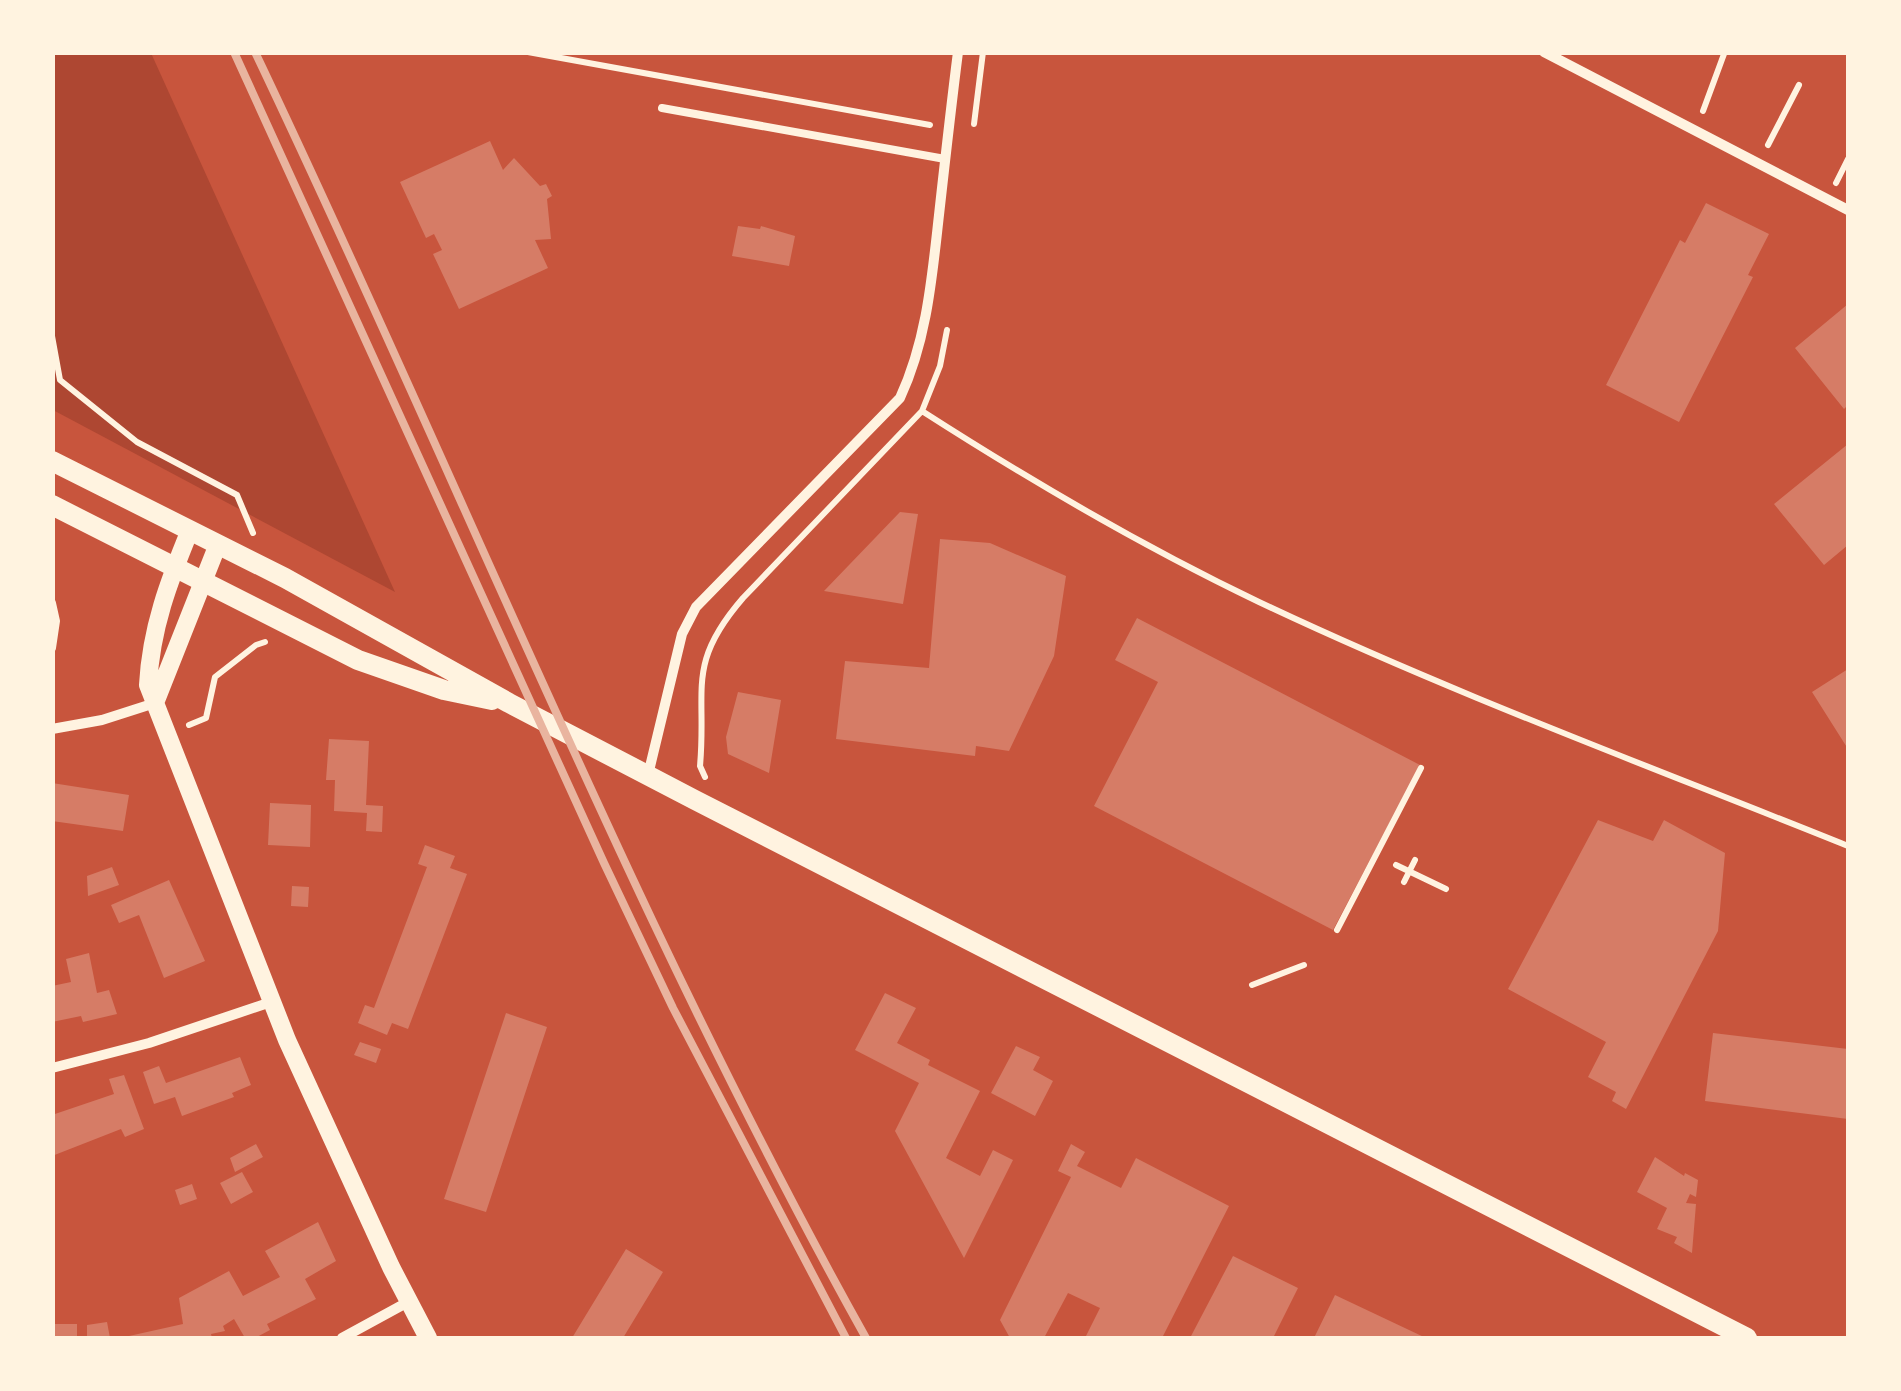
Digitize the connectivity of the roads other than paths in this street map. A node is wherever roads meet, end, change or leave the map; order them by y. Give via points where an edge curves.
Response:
1 (958, 52) edge
2 (1544, 52) edge
3 (662, 108) dead end
4 (945, 160) junction
5 (1848, 210) edge
6 (52, 462) edge
7 (52, 505) edge
8 (190, 530) junction
9 (218, 544) junction
10 (174, 568) junction
11 (202, 582) junction
12 (52, 603) edge
13 (52, 648) edge
14 (155, 703) junction
15 (509, 703) junction
16 (52, 729) edge
17 (648, 775) junction
18 (271, 1002) junction
19 (52, 1068) edge
20 (408, 1302) junction
21 (342, 1338) edge
22 (428, 1338) edge
23 (1747, 1338) edge

1 - 4 street
2 - 5 street
3 - 4 lane
4 - 17 street via 924,326 900,398 696,607
6 - 8 main road
7 - 10 main road
8 - 9 main road
8 - 10 street
9 - 11 street
9 - 15 main road
10 - 11 main road
10 - 14 street via 150,652 148,685
11 - 14 street
11 - 15 main road via 358,660 444,690
12 - 13 lane
14 - 16 street
14 - 18 street
15 - 17 main road
17 - 23 main road
18 - 19 street
18 - 20 street
20 - 21 street
20 - 22 street

